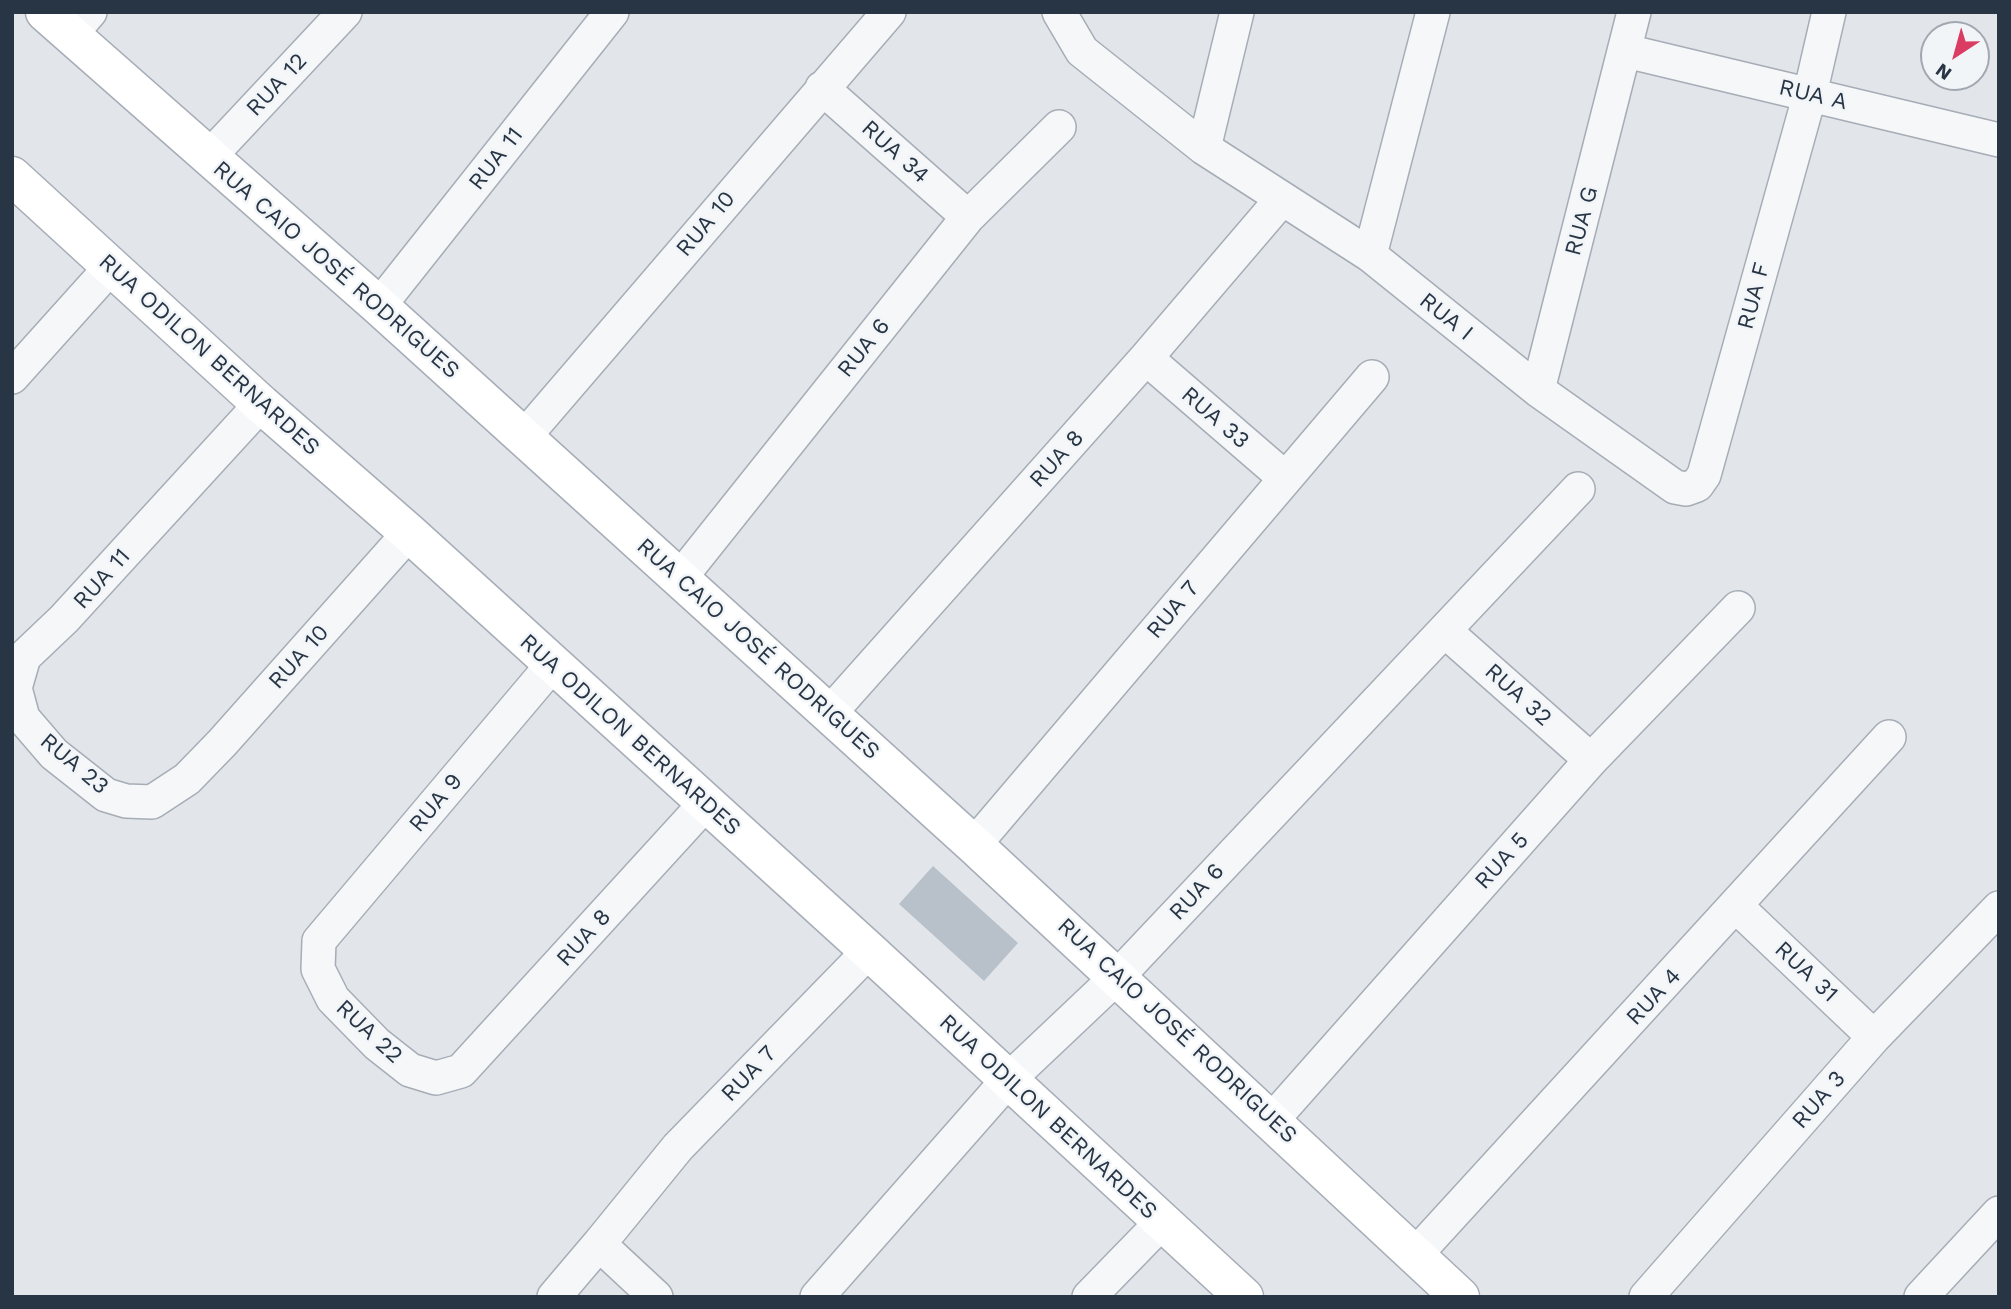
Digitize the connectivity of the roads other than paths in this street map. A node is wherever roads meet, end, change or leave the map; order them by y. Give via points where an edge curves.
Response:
1 (345, 12) edge
2 (612, 12) edge
3 (890, 12) edge
4 (1059, 12) edge
5 (1237, 12) edge
6 (1433, 12) edge
7 (1634, 12) edge
8 (1829, 12) edge
9 (68, 20) edge
10 (1626, 51) junction
11 (822, 88) junction
12 (1810, 94) junction
13 (1059, 127) dead end
14 (1999, 140) edge
15 (1204, 148) junction
16 (209, 157) junction
17 (12, 176) edge
18 (1281, 200) junction
19 (968, 217) junction
20 (1370, 255) junction
21 (110, 268) junction
22 (379, 306) junction
23 (1146, 359) junction
24 (12, 377) edge
25 (1372, 377) dead end
26 (1538, 390) junction
27 (261, 404) junction
28 (524, 437) junction
29 (1284, 478) junction
30 (1578, 489) dead end
31 (1686, 489) joint
32 (408, 533) junction
33 (680, 578) junction
34 (1738, 608) dead end
35 (1445, 631) junction
36 (24, 657) joint
37 (553, 664) junction
38 (828, 715) junction
39 (1889, 737) dead end
40 (1591, 760) junction
41 (187, 779) joint
42 (705, 804) junction
43 (974, 845) junction
44 (1737, 907) junction
45 (1999, 908) edge
46 (319, 942) joint
47 (869, 951) junction
48 (1118, 975) junction
49 (1874, 1037) junction
50 (461, 1071) joint
51 (1008, 1080) junction
52 (1273, 1119) junction
53 (1999, 1213) edge
54 (1161, 1223) junction
55 (599, 1244) junction
56 (1416, 1254) junction
57 (554, 1297) edge
58 (656, 1297) edge
59 (817, 1297) edge
60 (1089, 1297) edge
61 (1244, 1297) edge
62 (1460, 1297) edge
63 (1646, 1297) edge
64 (1921, 1297) edge

1 - 16 street, RUA 12
2 - 22 street, RUA 11
3 - 11 street, RUA 10
4 - 15 street, RUA I via 1082,51
5 - 15 street
6 - 20 street
7 - 10 street, RUA G
8 - 12 street, RUA F
9 - 16 street, RUA CAIO JOSÉ RODRIGUES
10 - 12 street, RUA A
10 - 26 street, RUA G
11 - 19 street, RUA 34
11 - 28 street, RUA 10
12 - 14 street, RUA A
12 - 31 street, RUA F via 1704,475 1697,485
13 - 19 street, RUA 6
15 - 18 street, RUA I
16 - 22 street, RUA CAIO JOSÉ RODRIGUES
17 - 21 street, RUA ODILON BERNARDES
18 - 20 street, RUA I
18 - 23 street, RUA 8
19 - 33 street, RUA 6
20 - 26 street, RUA I
21 - 24 street
21 - 27 street, RUA ODILON BERNARDES
22 - 28 street, RUA CAIO JOSÉ RODRIGUES
23 - 29 street, RUA 33
23 - 38 street, RUA 8
25 - 29 street, RUA 7
26 - 31 street, RUA I via 1675,487
27 - 32 street, RUA ODILON BERNARDES
27 - 36 street, RUA 11
28 - 33 street, RUA CAIO JOSÉ RODRIGUES
29 - 43 street, RUA 7
30 - 35 street, RUA 6
32 - 37 street, RUA ODILON BERNARDES
32 - 41 street, RUA 10
33 - 38 street, RUA CAIO JOSÉ RODRIGUES
34 - 40 street, RUA 5
35 - 40 street, RUA 32
35 - 48 street, RUA 6
36 - 41 street, RUA 23 via 15,688 23,718 54,754 106,795 152,802
37 - 42 street, RUA ODILON BERNARDES
37 - 46 street, RUA 9
38 - 43 street, RUA CAIO JOSÉ RODRIGUES
39 - 44 street, RUA 4
40 - 52 street, RUA 5
42 - 47 street, RUA ODILON BERNARDES
42 - 50 street, RUA 8
43 - 48 street, RUA CAIO JOSÉ RODRIGUES
44 - 49 street, RUA 31
44 - 56 street, RUA 4
45 - 49 street, RUA 3
46 - 50 street, RUA 22 via 318,969 332,999 377,1044 410,1070 436,1078
47 - 51 street, RUA ODILON BERNARDES
47 - 55 street, RUA 7 via 678,1147
48 - 51 street, RUA 6
48 - 52 street, RUA CAIO JOSÉ RODRIGUES
49 - 63 street, RUA 3
51 - 54 street, RUA ODILON BERNARDES
51 - 59 street, RUA 6
52 - 56 street, RUA CAIO JOSÉ RODRIGUES
53 - 64 street
54 - 60 street
54 - 61 street, RUA ODILON BERNARDES
55 - 57 street, RUA 7
55 - 58 street
56 - 62 street, RUA CAIO JOSÉ RODRIGUES

